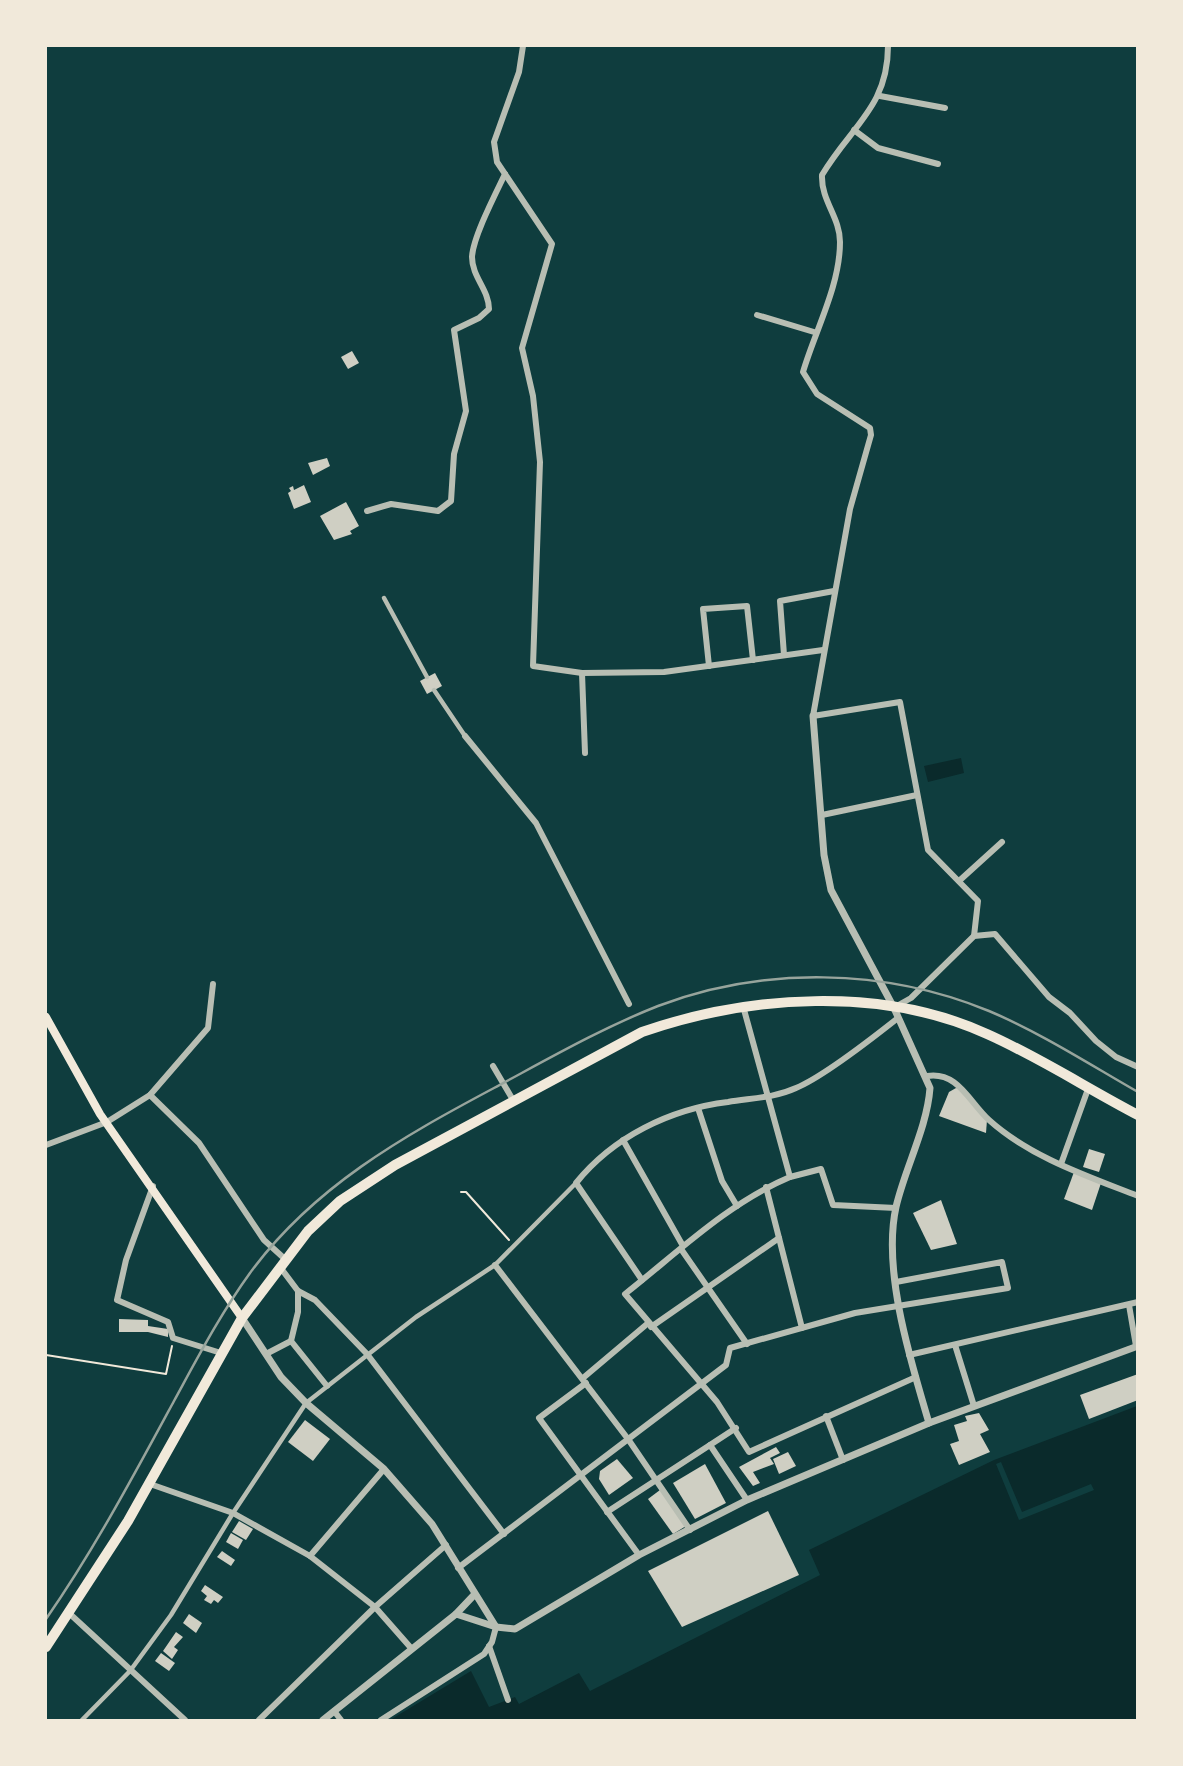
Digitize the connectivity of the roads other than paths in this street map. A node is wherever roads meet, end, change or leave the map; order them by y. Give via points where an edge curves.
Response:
1 (523, 46) edge
2 (888, 46) edge
3 (880, 96) junction
4 (945, 108) dead end
5 (854, 130) junction
6 (938, 164) dead end
7 (505, 174) junction
8 (757, 315) dead end
9 (814, 332) junction
10 (367, 510) dead end
11 (834, 591) junction
12 (384, 598) dead end
13 (823, 650) junction
14 (784, 656) junction
15 (753, 660) junction
16 (709, 666) junction
17 (582, 673) junction
18 (427, 677) dead end
19 (434, 690) dead end
20 (813, 716) junction
21 (465, 736) joint
22 (585, 753) dead end
23 (917, 795) junction
24 (822, 815) junction
25 (1002, 842) dead end
26 (959, 881) junction
27 (974, 936) junction
28 (213, 984) dead end
29 (629, 1004) dead end
30 (743, 1006) junction
31 (896, 1013) junction
32 (46, 1017) edge
33 (493, 1066) dead end
34 (1138, 1067) edge
35 (927, 1076) junction
36 (1088, 1089) junction
37 (150, 1095) junction
38 (769, 1098) junction
39 (513, 1100) junction
40 (698, 1108) junction
41 (1138, 1115) edge
42 (107, 1122) junction
43 (623, 1140) junction
44 (46, 1146) edge
45 (1061, 1164) junction
46 (790, 1177) junction
47 (576, 1183) junction
48 (153, 1186) junction
49 (766, 1187) junction
50 (1138, 1196) edge
51 (737, 1206) junction
52 (896, 1208) junction
53 (779, 1237) junction
54 (682, 1247) junction
55 (283, 1263) junction
56 (495, 1265) junction
57 (642, 1280) junction
58 (896, 1282) junction
59 (709, 1286) junction
60 (298, 1291) junction
61 (1138, 1302) edge
62 (1129, 1305) junction
63 (900, 1307) junction
64 (242, 1318) junction
65 (649, 1325) junction
66 (802, 1328) junction
67 (291, 1340) junction
68 (747, 1344) junction
69 (955, 1345) junction
70 (1137, 1346) edge
71 (221, 1353) junction
72 (266, 1354) junction
73 (367, 1354) junction
74 (909, 1355) junction
75 (916, 1377) junction
76 (585, 1380) junction
77 (699, 1383) junction
78 (327, 1386) junction
79 (306, 1403) junction
80 (974, 1406) junction
81 (826, 1416) junction
82 (929, 1423) junction
83 (736, 1428) junction
84 (628, 1438) junction
85 (710, 1445) junction
86 (843, 1460) junction
87 (384, 1469) junction
88 (578, 1475) junction
89 (657, 1481) junction
90 (150, 1484) junction
91 (747, 1500) junction
92 (607, 1512) junction
93 (233, 1513) junction
94 (690, 1530) junction
95 (504, 1534) junction
96 (446, 1545) junction
97 (639, 1555) junction
98 (310, 1556) junction
99 (458, 1567) junction
100 (474, 1595) junction
101 (375, 1607) junction
102 (70, 1614) junction
103 (456, 1614) junction
104 (496, 1627) junction
105 (489, 1646) junction
106 (46, 1647) edge
107 (411, 1648) junction
108 (130, 1671) junction
109 (508, 1700) dead end
110 (334, 1711) junction
111 (82, 1720) edge
112 (185, 1720) edge
113 (259, 1720) edge
114 (323, 1720) edge
115 (341, 1720) edge
116 (381, 1720) edge

1 - 7 street via 495,142 497,162
2 - 3 street
3 - 4 street
3 - 5 street
5 - 6 street via 878,148
5 - 9 street via 822,175 821,191 840,239 838,265
7 - 10 street via 472,257 489,295 489,309 454,330 466,411 454,454 451,501 438,510 391,504
7 - 17 street via 552,244 522,348 540,462 531,662 537,669
8 - 9 street
9 - 11 street via 803,372 807,382 817,394 870,428 872,435 850,509
11 - 13 street
11 - 14 street via 780,601
12 - 18 street
13 - 14 street
13 - 20 street
14 - 15 street
15 - 16 street
15 - 16 street via 747,606 703,609
16 - 17 street via 664,672
17 - 22 street
19 - 21 street
20 - 23 street via 900,702
20 - 24 street
21 - 29 street via 536,822
23 - 24 street
23 - 26 street via 928,850
24 - 31 street via 831,890
25 - 26 street
26 - 27 street via 978,901
27 - 31 street
27 - 34 street via 995,934 1049,997 1096,1041
28 - 37 street via 208,1028
30 - 31 highway via 816,1002
30 - 38 street
30 - 39 highway via 640,1028
31 - 35 street
31 - 36 highway via 950,1020 988,1034
31 - 38 street via 799,1087
32 - 42 main road
33 - 39 street
35 - 45 street via 953,1080 989,1120
35 - 52 street via 930,1093
36 - 41 highway
36 - 45 street
37 - 42 street
37 - 55 street via 199,1143
38 - 40 street
38 - 46 street
39 - 55 highway via 358,1188 308,1231
40 - 43 street via 656,1121
40 - 51 street via 722,1181
42 - 44 street
42 - 48 main road
43 - 47 street via 592,1163
43 - 54 street
45 - 50 street
46 - 49 street
46 - 52 street via 821,1169 832,1205
47 - 56 street
47 - 57 street
48 - 64 main road
48 - 71 street via 117,1300 168,1322 173,1338
49 - 51 street
49 - 53 street
51 - 54 street
52 - 58 street
53 - 59 street
53 - 66 street
54 - 57 street
54 - 59 street
55 - 60 street
55 - 64 highway
56 - 73 street
56 - 76 street
57 - 65 street via 625,1294
58 - 63 street
58 - 63 street via 1002,1262 1008,1288
59 - 65 street
59 - 68 street
60 - 67 street
60 - 73 street via 315,1300
61 - 62 street
62 - 69 street
62 - 70 street
63 - 66 street via 855,1313
63 - 74 street
64 - 71 highway
64 - 72 street
65 - 76 street
65 - 77 street
66 - 68 street
67 - 72 street
67 - 78 street
68 - 77 street via 730,1348 726,1364
69 - 74 street
69 - 80 street
70 - 80 street
71 - 90 highway
72 - 79 street
73 - 78 street
73 - 95 street
74 - 75 street
75 - 81 street
75 - 82 street
76 - 84 street
76 - 88 street via 539,1418
77 - 83 street
77 - 84 street
78 - 79 street
79 - 87 street
79 - 93 street
80 - 82 street
81 - 83 street via 749,1452
81 - 86 street
82 - 86 street
83 - 85 street
84 - 88 street
84 - 89 street
85 - 89 street
85 - 91 street
86 - 91 street
87 - 96 street
87 - 98 street
88 - 92 street
88 - 95 street
89 - 92 street
89 - 94 street
90 - 93 street
90 - 102 highway
91 - 94 street
92 - 97 street
93 - 98 street
93 - 108 street via 190,1587
94 - 97 street
95 - 99 street
96 - 99 street
96 - 101 street
97 - 104 street via 515,1629
98 - 101 street
99 - 100 street
100 - 103 street
100 - 104 street
101 - 107 street
101 - 113 street
102 - 106 highway
102 - 108 street
103 - 104 street
103 - 107 street
104 - 105 street
105 - 109 street
105 - 116 street via 484,1654
107 - 110 street
108 - 111 street
108 - 112 street
110 - 114 street
110 - 115 street

